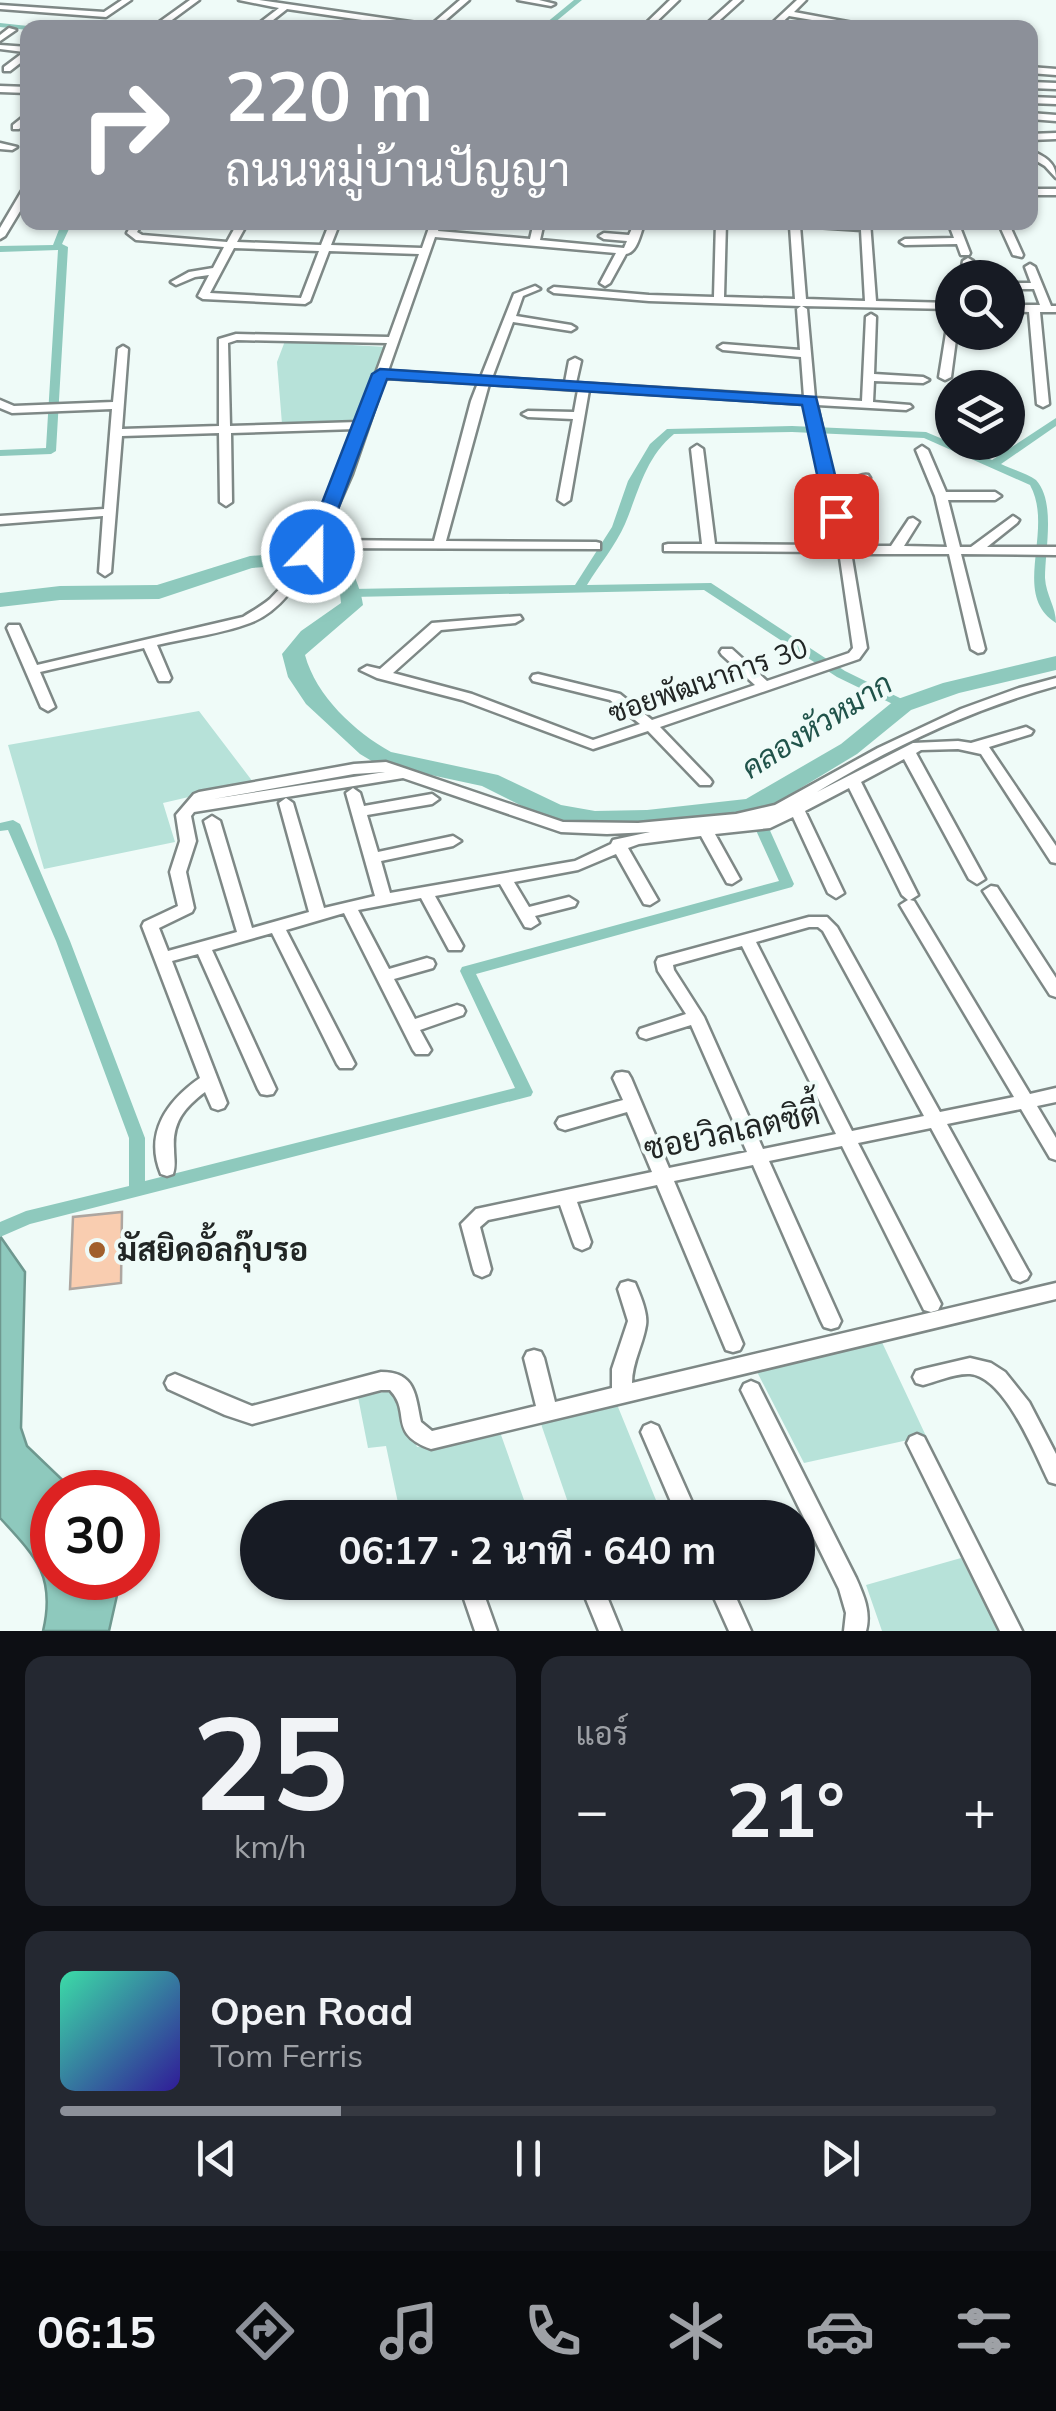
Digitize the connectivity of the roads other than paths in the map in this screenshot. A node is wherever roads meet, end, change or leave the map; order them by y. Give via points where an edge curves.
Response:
1 (127, 0) edge
2 (195, 0) edge
3 (243, 0) edge
4 (465, 0) edge
5 (522, 0) edge
6 (675, 0) edge
7 (738, 0) edge
8 (802, 0) edge
9 (551, 4) dead end
10 (286, 6) junction
11 (0, 8) edge
12 (786, 14) junction
13 (166, 20) edge
14 (267, 20) edge
15 (385, 20) edge
16 (442, 20) edge
17 (654, 20) edge
18 (715, 20) edge
19 (780, 20) edge
20 (825, 20) edge
21 (12, 30) dead end
22 (0, 39) edge
23 (3, 75) edge
24 (16, 89) junction
25 (20, 89) edge
26 (0, 103) edge
27 (20, 123) edge
28 (16, 127) dead end
29 (1052, 164) edge
30 (1056, 175) edge
31 (20, 201) edge
32 (135, 230) edge
33 (240, 230) edge
34 (332, 230) edge
35 (434, 230) edge
36 (448, 230) edge
37 (537, 230) edge
38 (638, 230) edge
39 (721, 230) edge
40 (796, 230) edge
41 (866, 230) edge
42 (956, 230) edge
43 (1007, 230) edge
44 (1, 231) edge
45 (604, 236) dead end
46 (635, 238) junction
47 (905, 242) dead end
48 (534, 243) junction
49 (232, 245) junction
50 (325, 248) junction
51 (427, 251) junction
52 (622, 251) junction
53 (964, 252) junction
54 (1018, 255) dead end
55 (964, 260) edge
56 (1030, 266) dead end
57 (217, 271) junction
58 (176, 282) dead end
59 (604, 284) dead end
60 (1025, 286) edge
61 (1038, 286) junction
62 (535, 289) dead end
63 (554, 290) dead end
64 (719, 300) junction
65 (802, 306) junction
66 (935, 307) edge
67 (1046, 309) edge
68 (871, 311) junction
69 (509, 318) junction
70 (571, 328) dead end
71 (393, 340) junction
72 (723, 347) dead end
73 (123, 350) dead end
74 (806, 354) junction
75 (575, 360) dead end
76 (380, 374) junction
77 (870, 377) junction
78 (923, 380) dead end
79 (485, 381) junction
80 (570, 386) junction
81 (584, 387) junction
82 (810, 400) junction
83 (0, 404) edge
84 (1043, 404) dead end
85 (118, 405) junction
86 (867, 405) junction
87 (906, 407) dead end
88 (528, 414) dead end
89 (579, 416) junction
90 (362, 424) junction
91 (224, 432) junction
92 (116, 433) junction
93 (697, 449) dead end
94 (922, 450) dead end
95 (864, 478) dead end
96 (830, 492) junction
97 (941, 496) junction
98 (995, 496) dead end
99 (564, 500) dead end
100 (226, 502) dead end
101 (110, 512) junction
102 (0, 520) edge
103 (1013, 520) dead end
104 (913, 522) dead end
105 (841, 540) junction
106 (439, 545) junction
107 (596, 546) dead end
108 (668, 548) dead end
109 (709, 548) junction
110 (826, 549) junction
111 (895, 550) junction
112 (954, 550) junction
113 (975, 550) junction
114 (1056, 551) edge
115 (312, 553) junction
116 (852, 554) junction
117 (105, 572) dead end
118 (515, 619) dead end
119 (14, 628) dead end
120 (148, 643) junction
121 (978, 649) dead end
122 (727, 652) dead end
123 (32, 670) junction
124 (164, 678) dead end
125 (538, 678) dead end
126 (1056, 682) edge
127 (764, 687) junction
128 (48, 707) dead end
129 (651, 726) junction
130 (1026, 730) dead end
131 (976, 747) junction
132 (908, 752) junction
133 (853, 780) junction
134 (705, 782) dead end
135 (352, 793) dead end
136 (432, 799) dead end
137 (286, 803) dead end
138 (798, 811) junction
139 (358, 812) junction
140 (212, 821) dead end
141 (706, 832) junction
142 (452, 841) dead end
143 (618, 844) junction
144 (372, 858) junction
145 (1056, 858) edge
146 (504, 878) junction
147 (732, 878) dead end
148 (977, 879) dead end
149 (991, 891) dead end
150 (425, 892) junction
151 (836, 893) dead end
152 (384, 899) junction
153 (650, 900) dead end
154 (569, 902) dead end
155 (350, 907) junction
156 (318, 916) junction
157 (278, 927) junction
158 (246, 936) junction
159 (746, 938) junction
160 (455, 946) dead end
161 (203, 948) junction
162 (170, 956) dead end
163 (427, 964) dead end
164 (386, 976) junction
165 (1056, 991) edge
166 (458, 1011) dead end
167 (696, 1017) junction
168 (410, 1027) junction
169 (646, 1033) dead end
170 (422, 1050) dead end
171 (346, 1064) dead end
172 (622, 1078) dead end
173 (209, 1080) junction
174 (266, 1089) dead end
175 (1056, 1095) edge
176 (1025, 1101) junction
177 (218, 1103) dead end
178 (633, 1104) junction
179 (935, 1120) junction
180 (565, 1122) dead end
181 (847, 1138) junction
182 (1056, 1153) edge
183 (756, 1157) junction
184 (167, 1170) dead end
185 (663, 1176) junction
186 (566, 1196) junction
187 (582, 1242) dead end
188 (482, 1269) dead end
189 (1020, 1274) dead end
190 (628, 1289) dead end
191 (1056, 1291) edge
192 (931, 1304) dead end
193 (831, 1321) dead end
194 (734, 1344) dead end
195 (534, 1358) dead end
196 (923, 1377) dead end
197 (176, 1383) dead end
198 (751, 1390) dead end
199 (622, 1395) junction
200 (548, 1412) junction
201 (651, 1432) dead end
202 (918, 1444) dead end
203 (1056, 1474) edge
204 (681, 1500) edge
205 (475, 1600) edge
206 (597, 1600) edge
207 (726, 1600) edge
208 (486, 1631) edge
209 (610, 1631) edge
210 (740, 1631) edge
211 (855, 1631) edge
212 (1010, 1631) edge

1 - 11 street via 106,15
2 - 13 street
3 - 10 street
4 - 16 street
5 - 9 street
6 - 17 street
7 - 18 street
8 - 12 street
10 - 14 street
10 - 15 street
12 - 19 street
12 - 20 street
21 - 22 street
23 - 24 street
24 - 25 street
24 - 26 street
27 - 28 street
29 - 30 street
31 - 44 street
32 - 49 street via 133,236
33 - 49 street
34 - 50 street
35 - 51 street
36 - 48 street
37 - 48 street
38 - 46 street
39 - 64 street
40 - 65 street
41 - 68 street
42 - 53 street
43 - 54 street
45 - 46 street
46 - 52 street
47 - 53 street
48 - 52 street
49 - 50 street
49 - 57 street
50 - 51 street
50 - 57 street via 305,301 204,296
51 - 71 street
52 - 59 street
53 - 55 street
56 - 61 street
57 - 58 street
60 - 61 street
61 - 67 street
62 - 69 street via 518,294
63 - 64 street
64 - 65 street
65 - 68 street
65 - 74 street
66 - 68 street
67 - 84 street
68 - 77 street
69 - 70 street
69 - 79 street
71 - 76 street
71 - 91 street via 228,338
72 - 74 street
73 - 85 street
74 - 82 street
75 - 80 street
76 - 79 street
76 - 90 street
77 - 78 street
77 - 86 street
79 - 80 street
79 - 106 street
80 - 81 street
81 - 82 street
81 - 89 street
82 - 86 street
82 - 96 street
83 - 85 street via 30,410
85 - 92 street
86 - 87 street
88 - 89 street
89 - 99 street
90 - 91 street
90 - 115 street
91 - 92 street
91 - 100 street
92 - 101 street
93 - 109 street
94 - 97 street
95 - 96 street
96 - 105 street
97 - 98 street
97 - 112 street
101 - 102 street
101 - 117 street
103 - 113 street
104 - 111 street
105 - 110 street
105 - 116 street via 855,545
106 - 107 street
106 - 115 street
108 - 109 street
109 - 110 street
110 - 116 street
111 - 112 street
111 - 116 street
112 - 113 street
112 - 121 street
113 - 114 street
115 - 120 street via 262,613
116 - 127 street, ซอยพัฒนาการ 30 via 860,648 854,656
118 - 129 street, ซอยพัฒนาการ 30 via 437,626 374,672 466,696 594,745
119 - 123 street
120 - 123 street
120 - 124 street
122 - 127 street
123 - 128 street
125 - 129 street via 606,693
126 - 173 street via 949,716 761,813 574,829 410,773 186,808 188,841 178,872 186,908 150,926
127 - 129 street, ซอยพัฒนาการ 30
129 - 134 street
130 - 131 street
131 - 132 street via 934,744
131 - 145 street via 986,751
132 - 133 street
132 - 148 street
133 - 138 street
133 - 176 street via 909,900
135 - 139 street
136 - 139 street
137 - 156 street
138 - 141 street via 770,823
138 - 151 street
139 - 144 street
140 - 158 street
141 - 143 street
141 - 147 street
142 - 144 street
143 - 146 street via 578,865
143 - 153 street
144 - 152 street
146 - 150 street
146 - 154 street via 528,918
149 - 165 street
150 - 152 street
150 - 160 street
152 - 155 street
155 - 156 street
155 - 164 street
156 - 157 street
157 - 158 street
157 - 171 street
158 - 161 street
159 - 167 street via 664,962
159 - 179 street via 821,920 829,927
159 - 181 street
161 - 162 street
161 - 174 street
163 - 164 street
164 - 168 street
166 - 168 street
167 - 169 street
167 - 183 street
168 - 170 street
172 - 178 street
173 - 177 street
173 - 184 street via 188,1094 163,1130
175 - 176 street, ซอยวิลเลตซิตี้
176 - 179 street, ซอยวิลเลตซิตี้
176 - 182 street
178 - 180 street
178 - 185 street
179 - 181 street, ซอยวิลเลตซิตี้
179 - 189 street
181 - 183 street, ซอยวิลเลตซิตี้
181 - 192 street
183 - 185 street, ซอยวิลเลตซิตี้
183 - 193 street
185 - 186 street, ซอยวิลเลตซิตี้
185 - 194 street
186 - 187 street
186 - 188 street, ซอยวิลเลตซิตี้ via 475,1218 470,1233
190 - 199 street via 638,1321 622,1368
191 - 199 street
195 - 200 street
196 - 203 street via 974,1365 990,1371 1016,1400
197 - 200 street via 252,1415 395,1382 406,1393 410,1426 431,1440
198 - 211 street via 848,1585
199 - 200 street
201 - 204 street
202 - 212 street
205 - 208 street
206 - 209 street
207 - 210 street

